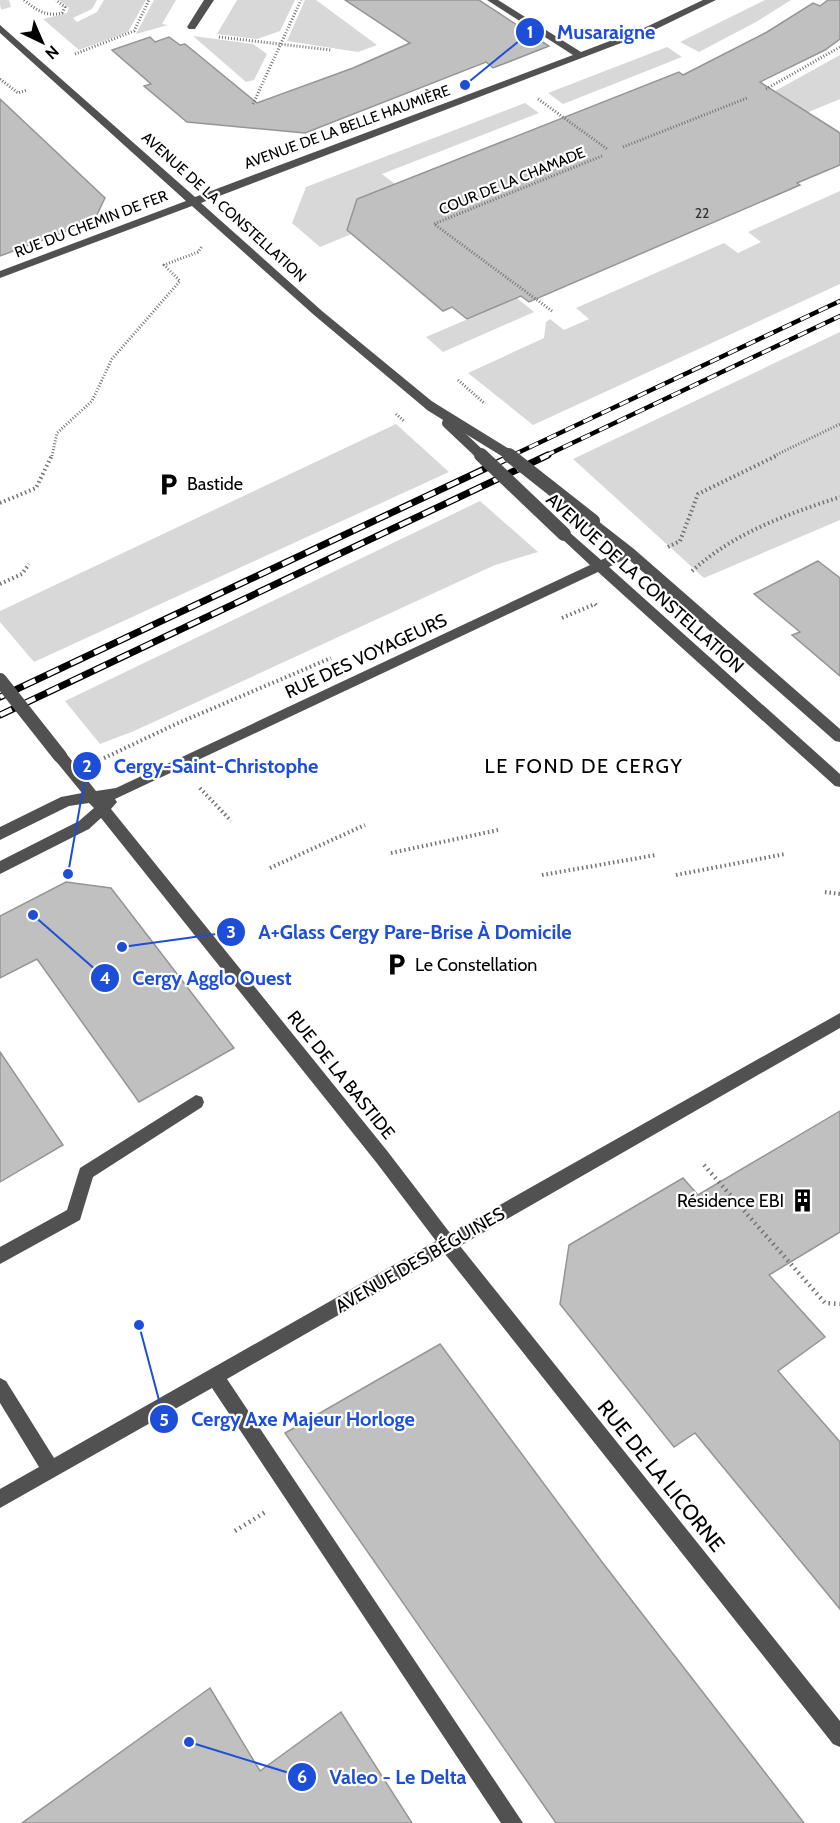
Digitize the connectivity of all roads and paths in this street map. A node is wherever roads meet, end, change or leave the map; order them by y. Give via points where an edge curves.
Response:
1 (24, 0) edge
2 (56, 0) edge
3 (148, 0) edge
4 (209, 0) edge
5 (300, 0) edge
6 (492, 0) edge
7 (711, 0) edge
8 (192, 27) joint
9 (0, 28) edge
10 (280, 44) junction
11 (840, 48) edge
12 (331, 50) dead end
13 (75, 54) dead end
14 (580, 55) junction
15 (0, 79) edge
16 (513, 81) junction
17 (35, 87) dead end
18 (766, 90) dead end
19 (747, 98) dead end
20 (253, 104) dead end
21 (623, 147) dead end
22 (607, 149) dead end
23 (602, 156) dead end
24 (192, 201) junction
25 (202, 246) dead end
26 (0, 275) edge
27 (552, 311) dead end
28 (430, 406) junction
29 (840, 424) edge
30 (840, 497) edge
31 (0, 503) edge
32 (664, 549) dead end
33 (629, 552) junction
34 (30, 564) dead end
35 (600, 566) junction
36 (691, 572) dead end
37 (0, 584) edge
38 (602, 611) dead end
39 (562, 618) dead end
40 (337, 655) dead end
41 (0, 680) edge
42 (840, 737) edge
43 (106, 759) dead end
44 (840, 782) edge
45 (200, 788) dead end
46 (98, 803) junction
47 (231, 821) dead end
48 (365, 825) dead end
49 (498, 830) dead end
50 (0, 834) edge
51 (391, 853) dead end
52 (785, 854) dead end
53 (656, 855) dead end
54 (0, 868) edge
55 (270, 868) dead end
56 (676, 874) dead end
57 (542, 875) dead end
58 (825, 892) dead end
59 (840, 894) edge
60 (840, 1020) edge
61 (196, 1102) dead end
62 (704, 1165) dead end
63 (448, 1244) junction
64 (0, 1256) edge
65 (840, 1304) edge
66 (215, 1377) junction
67 (0, 1387) edge
68 (51, 1470) junction
69 (0, 1499) edge
70 (840, 1737) edge
71 (513, 1823) edge

1 - 2 path via 43,15 52,16 62,13 65,7
3 - 13 path via 134,31
4 - 8 street
5 - 10 path
6 - 14 street
7 - 14 street, AVENUE DE LA BELLE HAUMIÈRE via 658,26
8 - 10 path via 199,34
9 - 24 street, AVENUE DE LA CONSTELLATION
10 - 12 path
10 - 20 path
11 - 18 path
14 - 16 street, AVENUE DE LA BELLE HAUMIÈRE
15 - 17 path via 18,93
16 - 22 path
16 - 24 street, AVENUE DE LA BELLE HAUMIÈRE
19 - 21 path
23 - 27 path, COUR DE LA CHAMADE via 434,224
24 - 26 street, RUE DU CHEMIN DE FER
24 - 28 street, AVENUE DE LA CONSTELLATION
25 - 31 path via 198,252 164,265 180,281 112,359 92,401 57,433 52,456 36,488
28 - 33 street, AVENUE DE LA CONSTELLATION, bridge via 517,459
28 - 35 street, AVENUE DE LA CONSTELLATION, bridge
29 - 32 path via 698,494 680,541
30 - 36 path via 794,512 705,557
33 - 35 street, RUE DES VOYAGEURS
33 - 42 street, AVENUE DE LA CONSTELLATION
34 - 37 path via 22,574
35 - 44 street, AVENUE DE LA CONSTELLATION
35 - 46 street, RUE DES VOYAGEURS
38 - 39 path via 595,604
40 - 43 path
41 - 46 street, RUE DE LA BASTIDE, bridge
45 - 47 path
46 - 50 street via 66,801
46 - 54 street, RUE DES VOYAGEURS via 84,825
46 - 63 street, RUE DE LA BASTIDE
48 - 55 path
49 - 51 path
52 - 56 path
53 - 57 path
58 - 59 path
60 - 63 street, AVENUE DES BÉGUINES
61 - 64 street via 86,1173 74,1215
62 - 65 path via 825,1303
63 - 66 street, AVENUE DES BÉGUINES
63 - 70 street, RUE DE LA LICORNE
66 - 68 street, AVENUE DES BÉGUINES
66 - 71 street
67 - 68 street
68 - 69 street, AVENUE DES BÉGUINES

